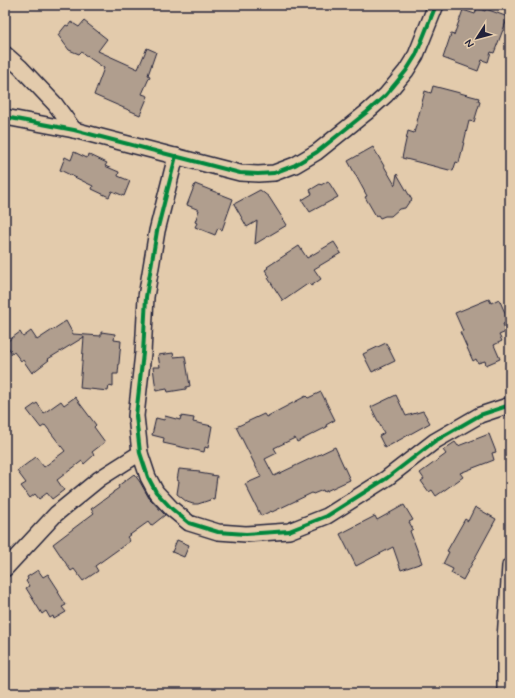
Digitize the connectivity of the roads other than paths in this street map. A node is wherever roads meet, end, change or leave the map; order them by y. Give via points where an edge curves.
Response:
1 (436, 5) edge
2 (5, 54) edge
3 (5, 117) edge
4 (74, 130) junction
5 (176, 156) junction
6 (510, 405) edge
7 (140, 453) junction
8 (510, 566) edge
9 (5, 569) edge
10 (505, 693) edge

1 - 5 street via 416,55 386,95 317,152 295,165 274,173 240,173
2 - 4 street via 55,104
3 - 4 street
4 - 5 street
5 - 7 street via 157,231 146,297 136,416
6 - 7 street via 480,415 434,441 387,478 327,516 290,531 246,534 218,532 189,523 156,492
7 - 9 street via 99,479 56,514
8 - 10 street via 505,639

